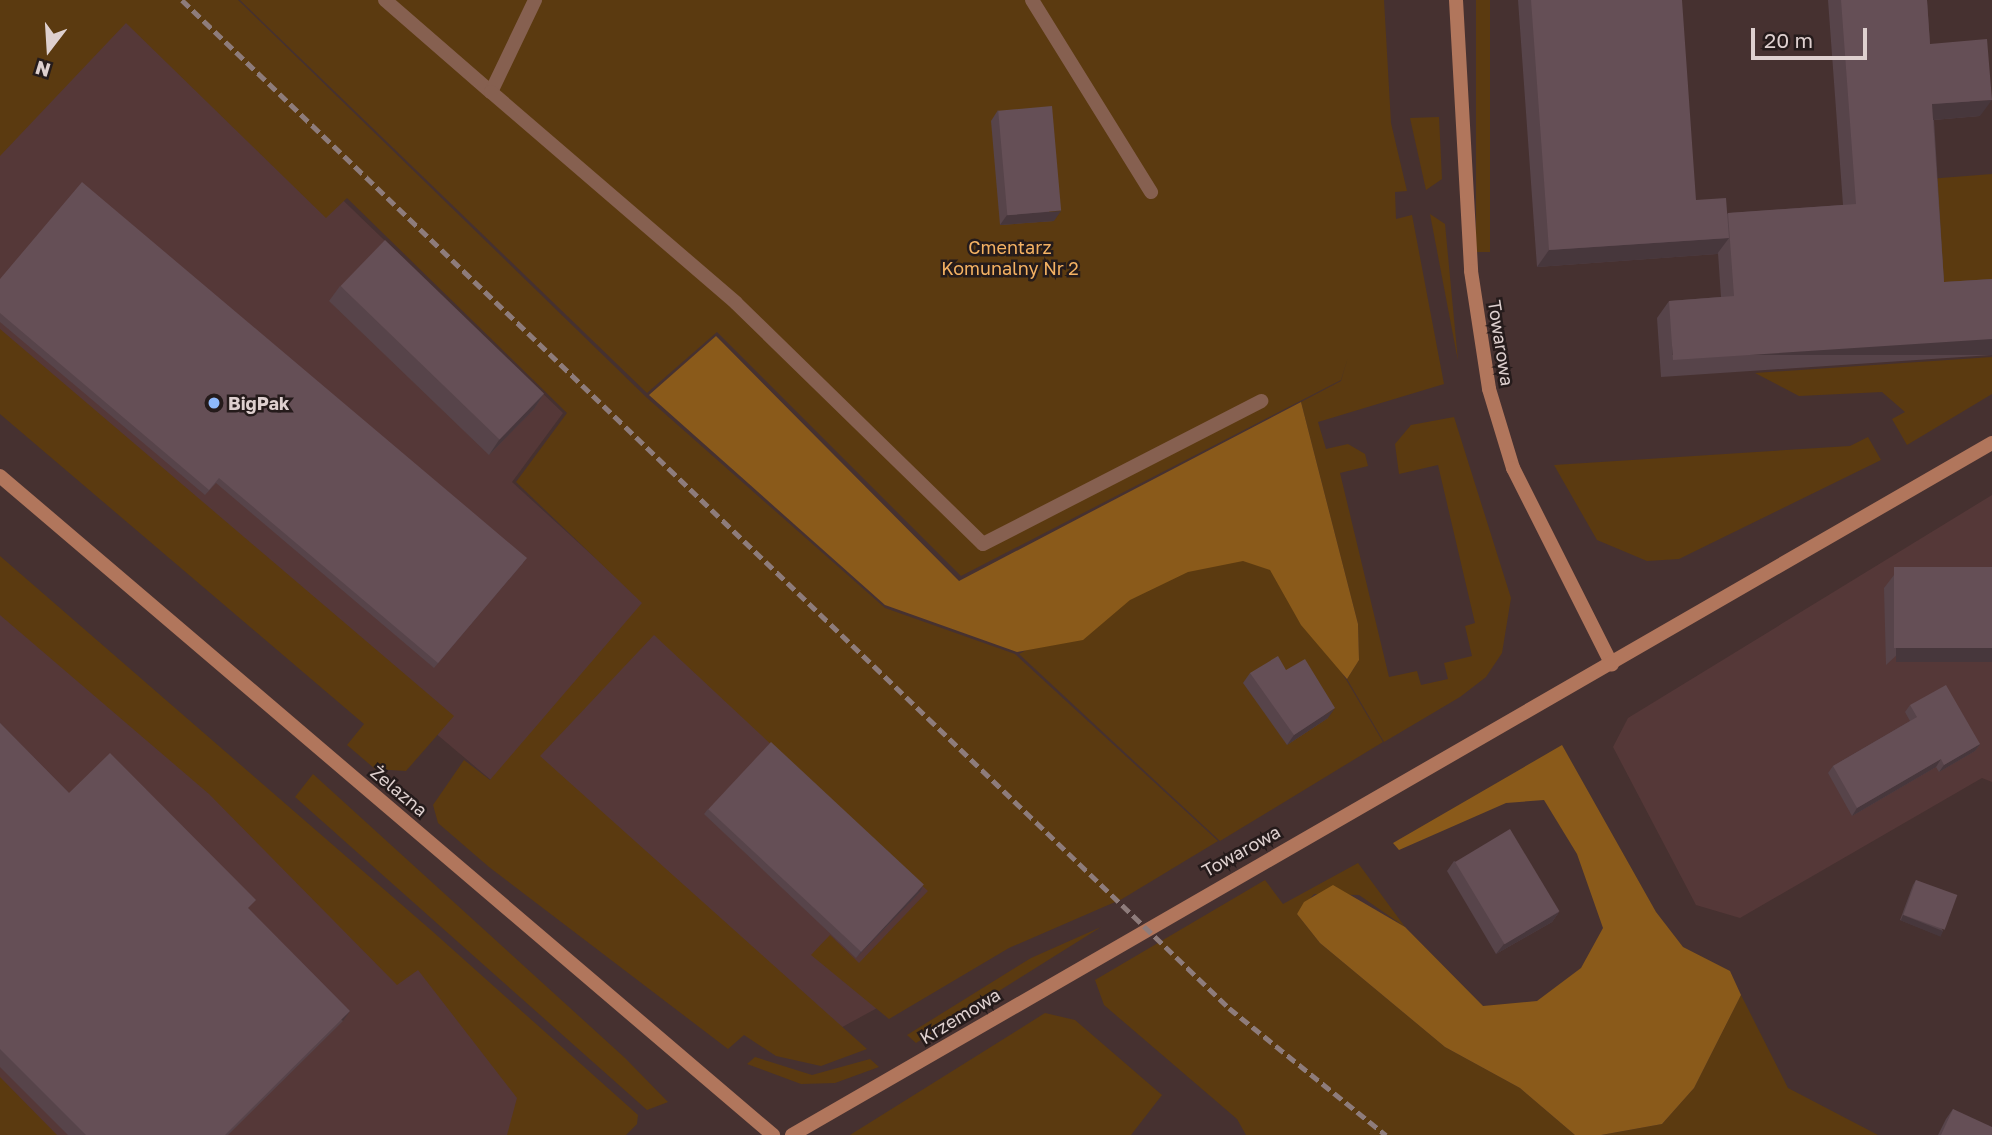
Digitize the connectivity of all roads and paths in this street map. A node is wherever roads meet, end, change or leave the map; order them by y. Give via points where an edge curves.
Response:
1 (385, 0) edge
2 (535, 0) edge
3 (1032, 0) edge
4 (1456, 0) edge
5 (491, 92) junction
6 (1151, 192) dead end
7 (1261, 401) dead end
8 (1992, 443) edge
9 (0, 476) edge
10 (1612, 666) junction
11 (1145, 926) joint
12 (773, 1135) edge
13 (792, 1135) edge

1 - 5 street
2 - 5 street
3 - 6 street
4 - 10 street, Towarowa via 1471,271 1489,389 1513,468
5 - 7 street via 736,303 983,544
8 - 10 street, Towarowa
9 - 12 street, Żelazna
10 - 11 street, Towarowa
11 - 13 street, Krzemowa

